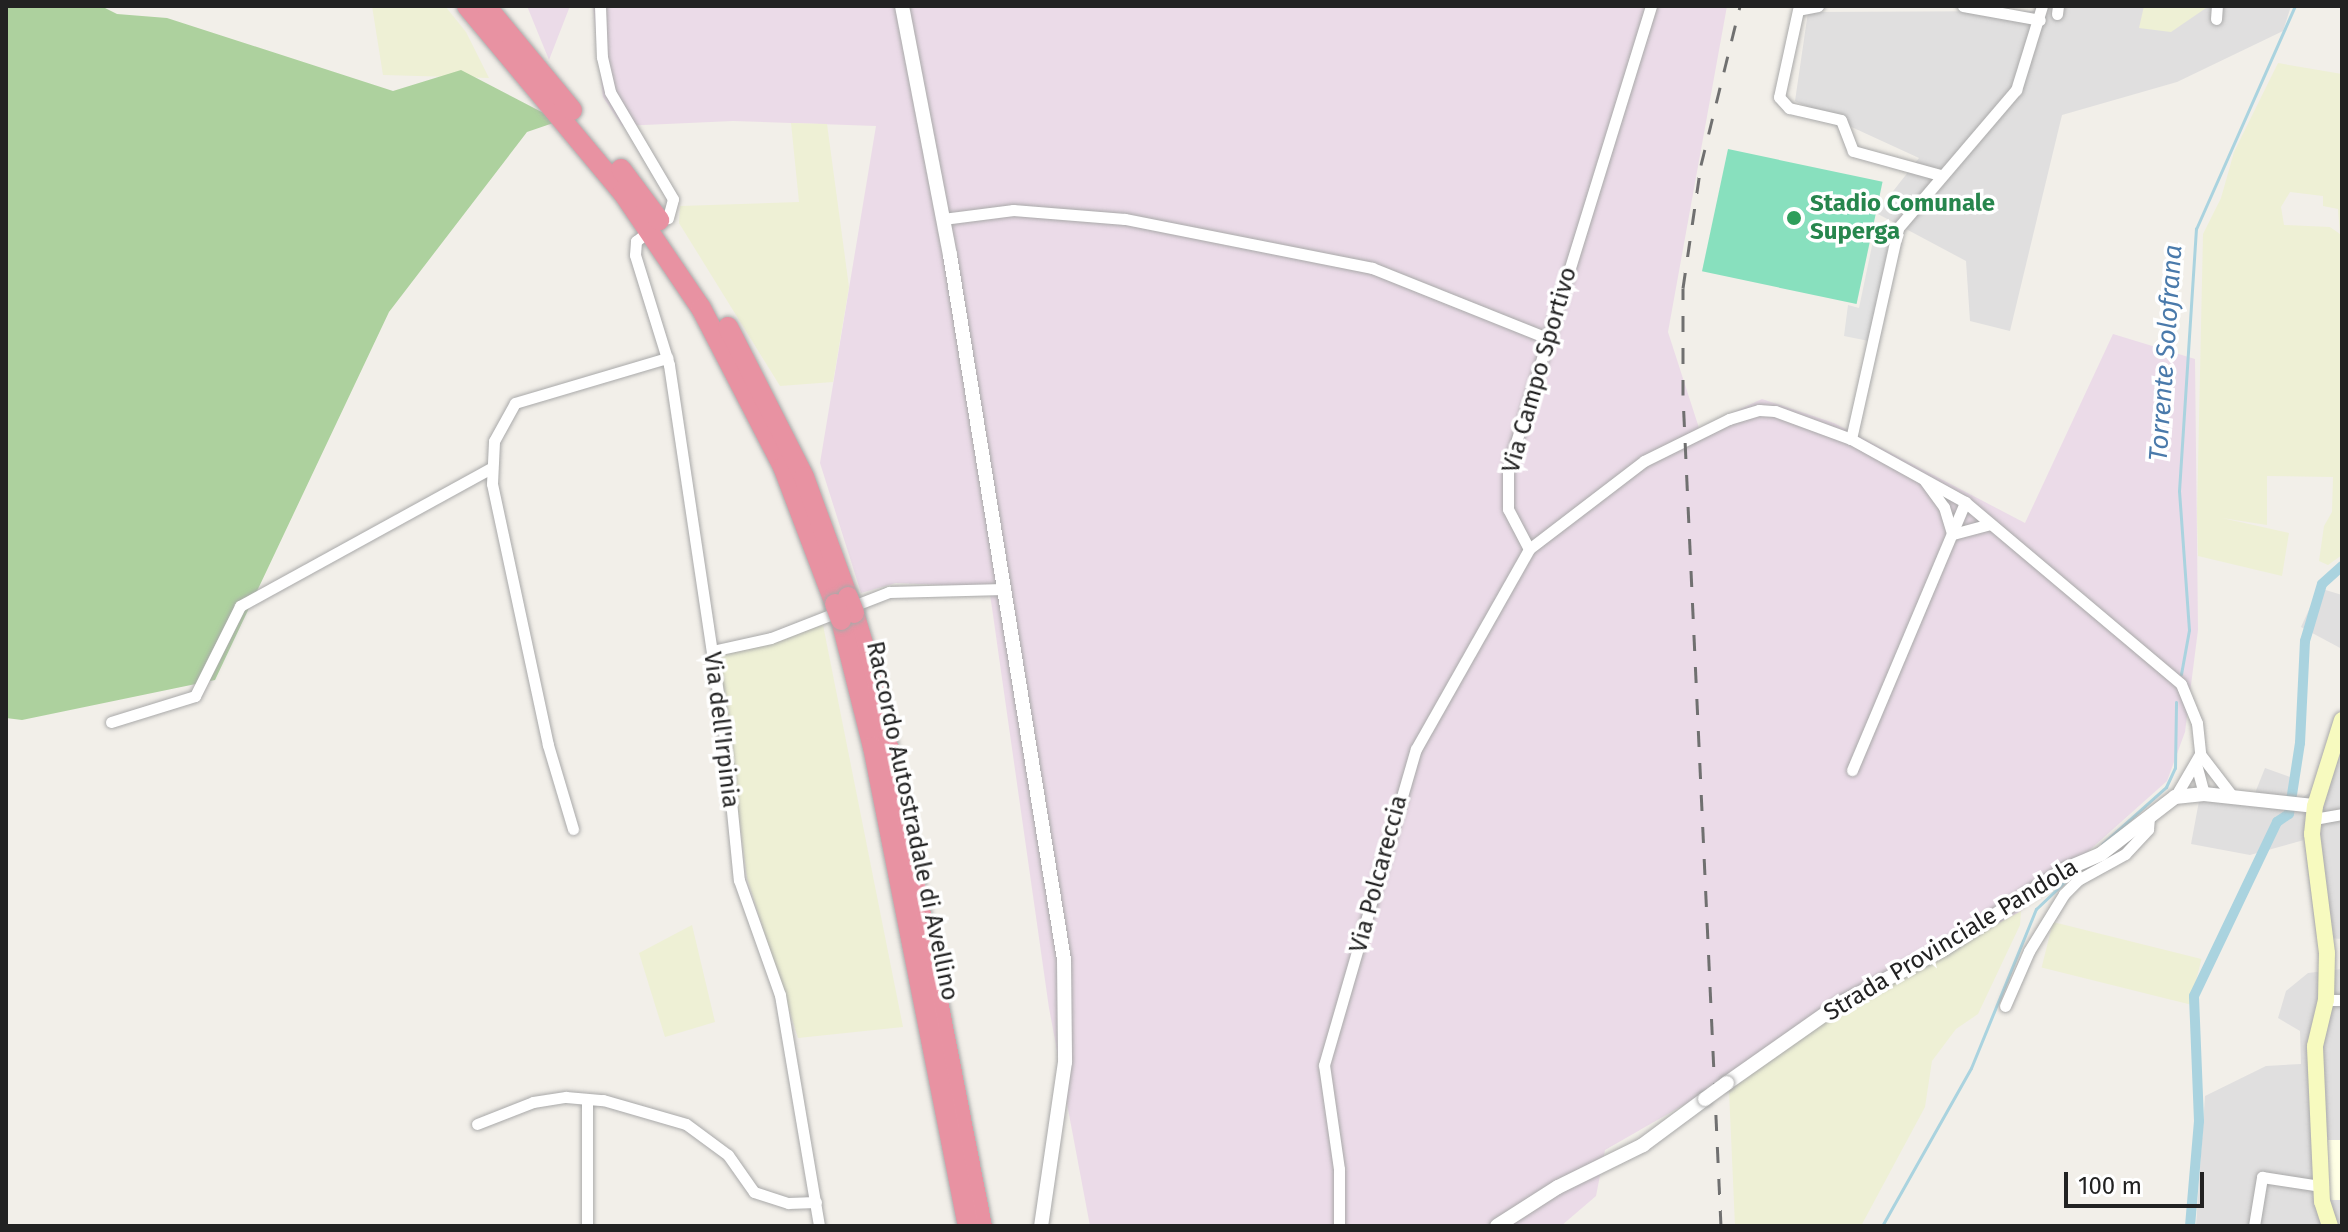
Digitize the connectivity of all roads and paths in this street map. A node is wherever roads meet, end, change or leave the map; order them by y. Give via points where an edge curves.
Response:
1 (467, 6) edge
2 (486, 6) edge
3 (600, 6) edge
4 (902, 6) edge
5 (1651, 6) edge
6 (1818, 6) edge
7 (1963, 6) edge
8 (2042, 6) edge
9 (2217, 6) edge
10 (2216, 19) dead end
11 (2040, 20) junction
12 (1940, 175) junction
13 (668, 218) dead end
14 (943, 219) junction
15 (644, 235) dead end
16 (1547, 338) junction
17 (667, 358) junction
18 (1851, 439) junction
19 (491, 468) junction
20 (1923, 478) junction
21 (1965, 502) junction
22 (1991, 524) junction
23 (1953, 534) junction
24 (1529, 549) junction
25 (1004, 589) junction
26 (844, 609) junction
27 (712, 651) junction
28 (2342, 720) edge
29 (111, 722) dead end
30 (2201, 760) junction
31 (1852, 770) dead end
32 (2204, 794) junction
33 (2175, 797) junction
34 (2233, 797) junction
35 (2310, 811) junction
36 (2342, 814) edge
37 (2149, 817) junction
38 (573, 829) dead end
39 (2334, 1000) edge
40 (2005, 1006) dead end
41 (587, 1101) junction
42 (477, 1124) dead end
43 (2321, 1186) junction
44 (816, 1202) junction
45 (587, 1226) edge
46 (819, 1226) edge
47 (968, 1226) edge
48 (982, 1226) edge
49 (1041, 1226) edge
50 (1339, 1226) edge
51 (1497, 1226) edge
52 (2254, 1226) edge
53 (2330, 1226) edge

1 - 26 highway, Raccordo Autostradale di Avellino via 611,178 680,274 766,429
2 - 26 highway, Raccordo Autostradale di Avellino via 639,191 719,312 804,477
3 - 13 street via 610,92 673,199
4 - 14 street
5 - 16 street, Via Campo Sportivo
6 - 12 street via 1798,10 1779,97 1789,108 1841,120 1853,151
7 - 11 street
8 - 11 street
9 - 10 street
11 - 12 street via 2016,90
12 - 18 street via 1898,228
14 - 16 street via 1013,210 1125,219 1372,268
14 - 25 street
15 - 17 street, Via dell'Irpinia via 636,241 635,255
16 - 24 street, Via Campo Sportivo via 1508,468 1508,509
17 - 19 street via 515,403 494,441
17 - 27 street, Via dell'Irpinia
18 - 20 street
18 - 24 street via 1759,410 1729,419 1619,476
19 - 29 street via 240,606 195,696
19 - 38 street via 548,745
20 - 21 street
20 - 23 street via 1944,507
21 - 22 street
21 - 23 street
22 - 23 street
22 - 30 street via 2181,684 2197,723
23 - 31 street
24 - 50 street, Via Polcareccia via 1416,749 1324,1065 1339,1169
25 - 27 street via 889,592 771,638
25 - 49 street via 1064,960 1065,1062
26 - 47 highway, Raccordo Autostradale di Avellino
26 - 48 highway, Raccordo Autostradale di Avellino via 877,690
27 - 44 street, Via dell'Irpinia via 739,880 780,995
28 - 35 main road
30 - 32 street
30 - 33 street
30 - 34 street
32 - 33 street
32 - 34 street
33 - 37 street, Strada Provinciale Pandola
34 - 35 street
35 - 36 street
35 - 39 main road
37 - 40 street via 2148,829 2125,854 2078,880 2064,894 2029,951
37 - 51 street, Strada Provinciale Pandola, bridge via 2101,854 2066,869 1963,938 1841,1003 1643,1145 1558,1187
39 - 43 main road via 2315,1046
41 - 42 street via 566,1097 533,1102
41 - 44 street via 603,1100 686,1124 728,1155 754,1192 788,1203
41 - 45 street
43 - 52 street via 2262,1177
43 - 53 main road
44 - 46 street, Via dell'Irpinia

